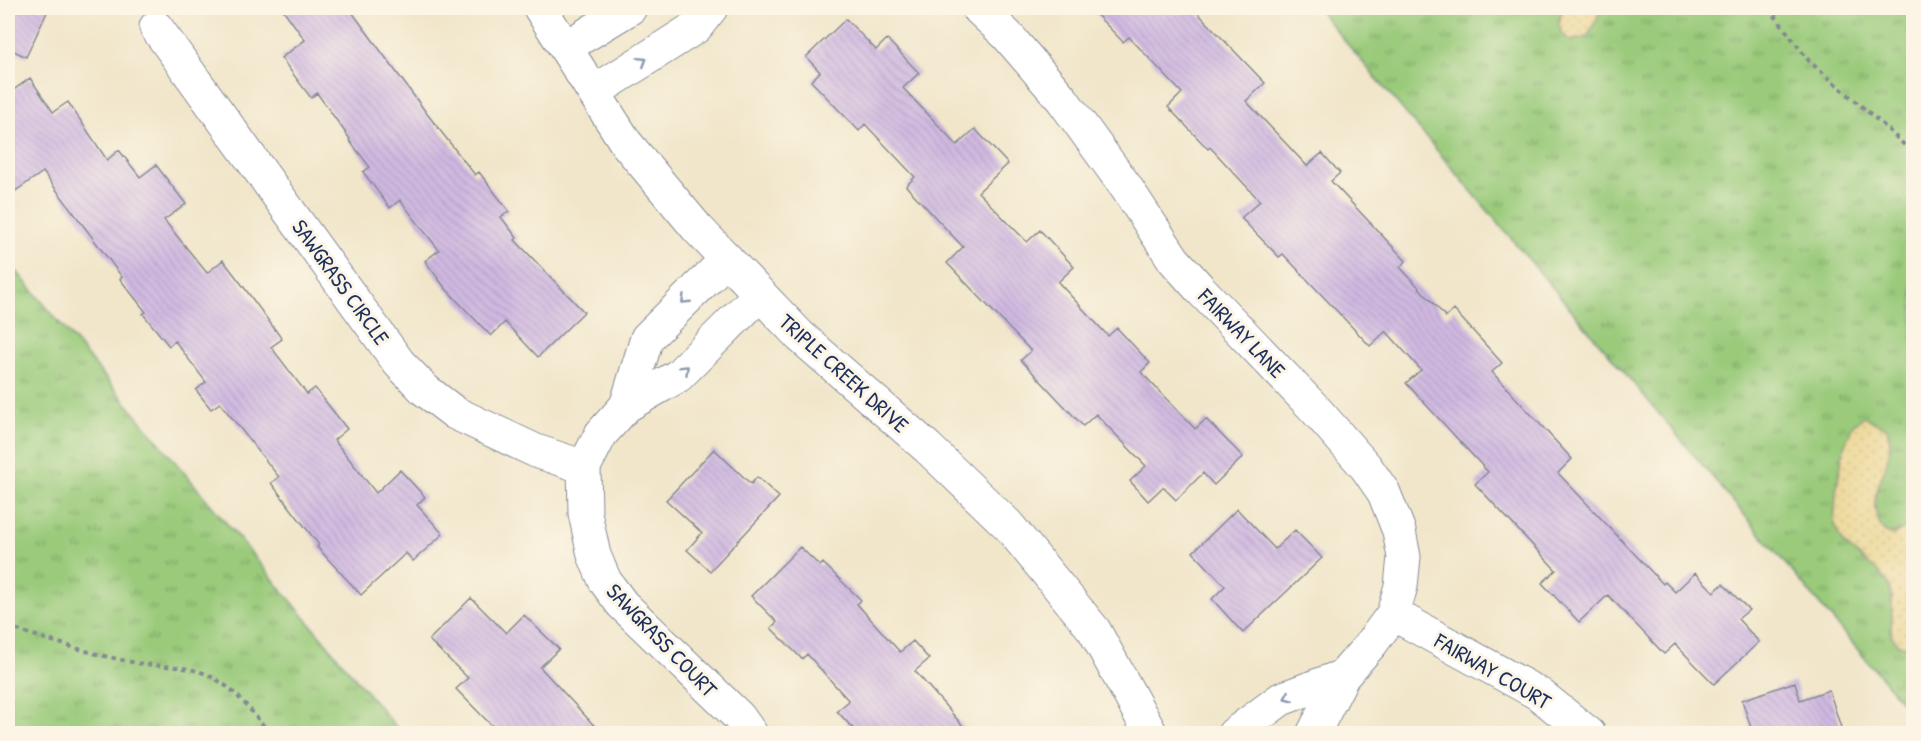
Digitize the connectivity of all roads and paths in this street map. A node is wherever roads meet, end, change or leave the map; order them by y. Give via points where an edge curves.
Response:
1 (540, 8) edge
2 (630, 8) edge
3 (711, 8) edge
4 (978, 8) edge
5 (1769, 8) edge
6 (156, 27) dead end
7 (566, 47) junction
8 (594, 92) junction
9 (1914, 154) edge
10 (727, 259) junction
11 (760, 294) junction
12 (626, 406) junction
13 (584, 467) junction
14 (1393, 614) junction
15 (8, 627) edge
16 (1343, 676) junction
17 (270, 734) edge
18 (751, 734) edge
19 (1151, 734) edge
20 (1234, 734) edge
21 (1313, 734) edge
22 (1590, 734) edge

1 - 7 street, TRIPLE CREEK DRIVE
2 - 7 street
8 -> 3 street via 696,27
4 - 14 street, FAIRWAY LANE via 1062,99 1174,260 1315,410 1384,493 1404,556
5 - 9 path via 1809,61
6 - 13 street, SAWGRASS CIRCLE via 399,363 425,390 455,413 536,451
7 - 8 street, TRIPLE CREEK DRIVE
8 - 10 street, TRIPLE CREEK DRIVE via 626,143
10 - 11 street, TRIPLE CREEK DRIVE
10 -> 12 street, SAWGRASS COURT via 646,338
12 -> 11 street, SAWGRASS COURT via 678,376
11 - 19 street, TRIPLE CREEK DRIVE via 800,336 928,448 1008,525 1094,630
12 - 13 street, SAWGRASS COURT via 601,434
13 - 18 street, SAWGRASS COURT via 585,513 594,555 605,581 622,604 739,717
14 - 16 street, FAIRWAY LANE
14 - 22 street, FAIRWAY COURT via 1539,694
15 - 17 path via 90,652 209,675 234,691
16 -> 20 street, FAIRWAY LANE via 1281,699
16 - 21 street, FAIRWAY LANE

